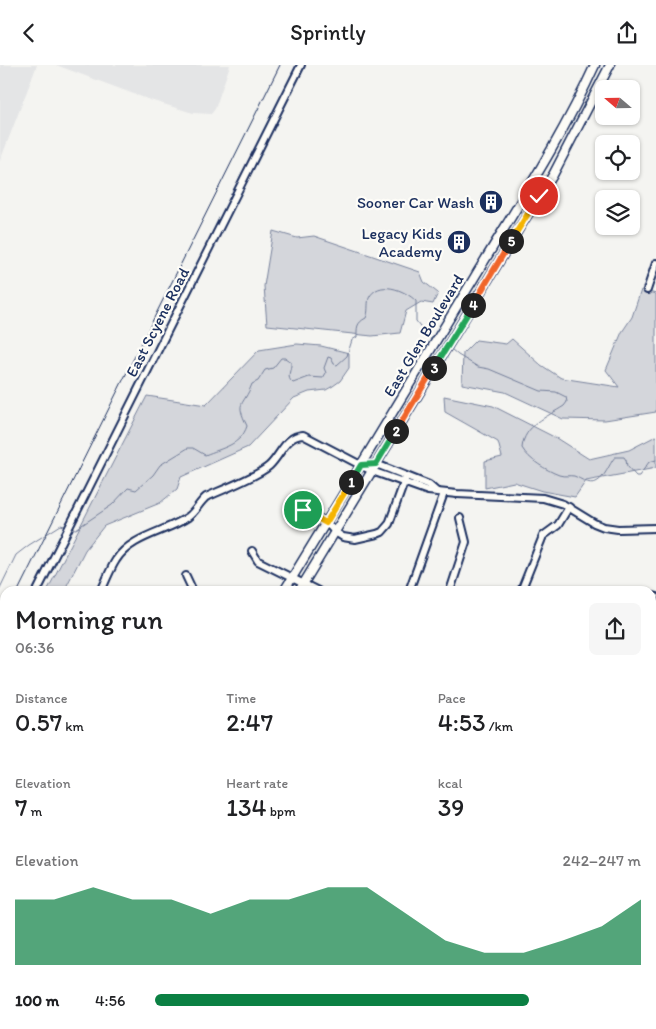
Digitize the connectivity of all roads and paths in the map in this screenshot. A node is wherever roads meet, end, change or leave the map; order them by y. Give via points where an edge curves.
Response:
1 (301, 65) edge
2 (595, 65) edge
3 (610, 65) edge
4 (509, 220) junction
5 (520, 227) junction
6 (656, 263) edge
7 (647, 290) dead end
8 (361, 465) junction
9 (374, 468) junction
10 (405, 479) junction
11 (441, 492) junction
12 (570, 507) junction
13 (303, 510) dead end
14 (460, 518) dead end
15 (326, 523) junction
16 (656, 528) edge
17 (335, 533) junction
18 (252, 551) dead end
19 (186, 576) dead end
20 (293, 578) junction
21 (304, 584) junction
22 (40, 586) edge
23 (103, 586) edge
24 (191, 586) edge
25 (287, 586) edge
26 (308, 586) edge
27 (411, 586) edge
28 (452, 586) edge
29 (523, 586) edge

1 - 22 street, East Scyene Road
2 - 4 main road, East Glen Boulevard via 558,140
3 - 5 main road, East Glen Boulevard via 553,175
4 - 5 main road
4 - 8 main road, East Glen Boulevard
5 - 9 main road, East Glen Boulevard
6 - 7 street
8 - 9 street
8 - 15 main road, East Glen Boulevard
8 - 23 street via 303,435 297,435 290,439 268,467 206,497 186,518 128,547 116,560
9 - 10 street
9 - 17 main road, East Glen Boulevard
10 - 11 street via 428,491
10 - 17 street via 389,524 382,532 351,539
11 - 12 street via 543,497
11 - 27 street
12 - 16 street via 604,527
12 - 29 street via 558,525 543,536
13 - 15 street
14 - 28 street via 466,536 465,549
15 - 17 street
15 - 20 main road, East Glen Boulevard
17 - 21 main road, East Glen Boulevard
18 - 20 street via 258,561
19 - 24 street
20 - 21 street
20 - 25 main road, East Glen Boulevard
21 - 26 street

